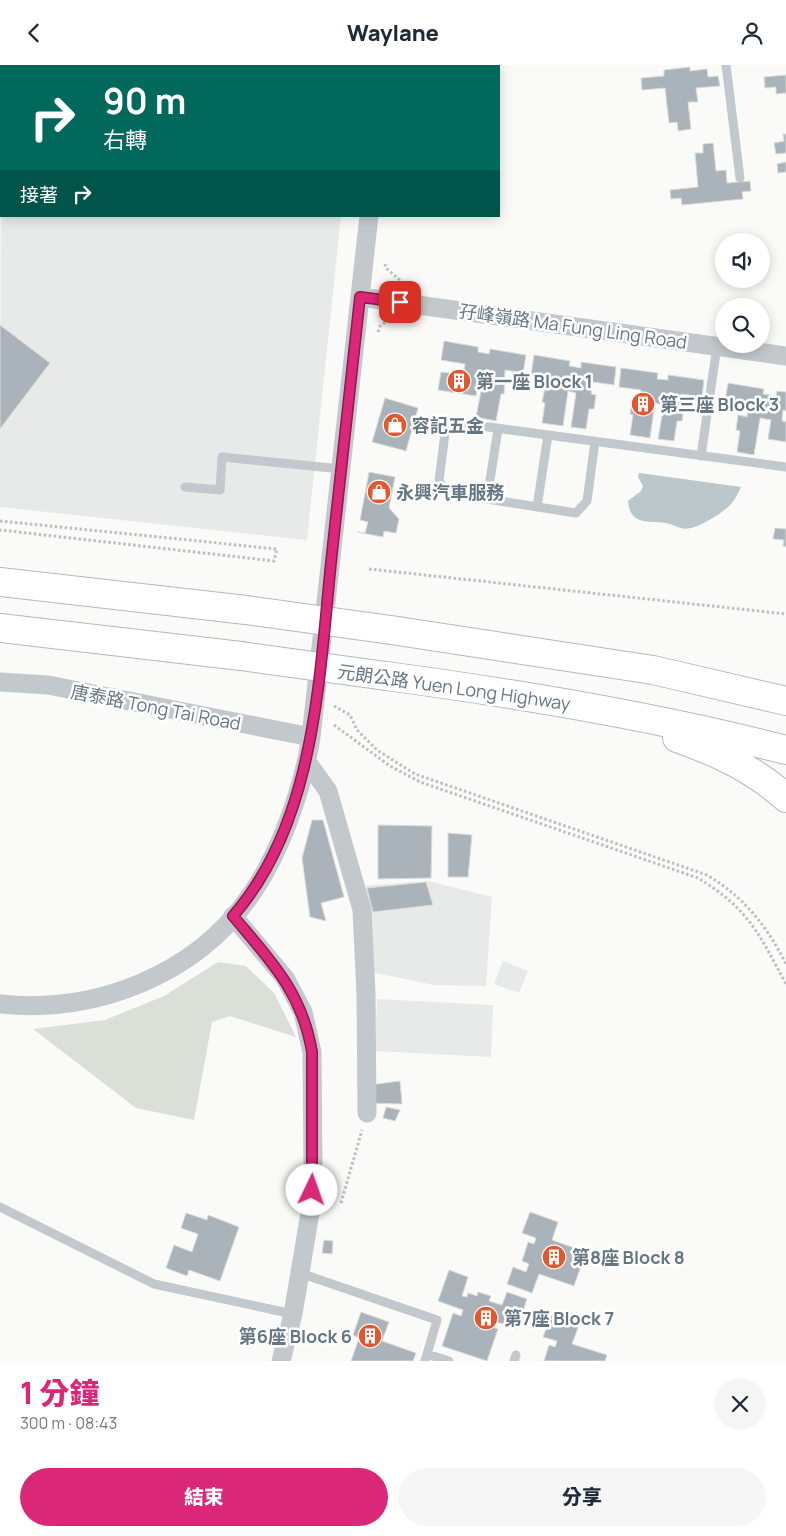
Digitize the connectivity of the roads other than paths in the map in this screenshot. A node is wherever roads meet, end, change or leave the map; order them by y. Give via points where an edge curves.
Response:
1 (726, 65) edge
2 (740, 178) dead end
3 (369, 217) edge
4 (360, 297) junction
5 (715, 346) edge
6 (715, 353) edge
7 (765, 353) edge
8 (786, 356) edge
9 (498, 429) junction
10 (548, 435) junction
11 (594, 441) junction
12 (701, 455) junction
13 (786, 467) edge
14 (341, 469) junction
15 (185, 487) dead end
16 (487, 499) junction
17 (537, 507) junction
18 (0, 582) edge
19 (0, 628) edge
20 (0, 681) edge
21 (505, 692) junction
22 (786, 701) edge
23 (311, 737) junction
24 (786, 750) edge
25 (307, 762) junction
26 (786, 798) edge
27 (233, 916) junction
28 (0, 1004) edge
29 (366, 1113) road end
30 (0, 1207) edge
31 (300, 1273) junction
32 (292, 1314) junction
33 (426, 1357) edge
34 (281, 1361) edge
35 (449, 1361) edge

1 - 2 lane
3 - 4 street
4 - 5 street, 孖峰嶺路 Ma Fung Ling Road
4 - 14 street
6 - 12 lane
7 - 8 street, 孖峰嶺路 Ma Fung Ling Road
9 - 10 lane
9 - 16 lane
9 - 16 lane via 459,423 449,427 445,433 439,481 444,489
10 - 11 lane
10 - 17 lane
11 - 12 lane
11 - 17 lane via 587,501 582,508 576,513
12 - 13 lane
14 - 15 lane via 222,457 220,491
14 - 23 street
16 - 17 lane
18 - 22 highway, bridge via 391,630 653,670
19 - 21 highway, 元朗公路 Yuen Long Highway, bridge via 241,656
20 - 23 street, 唐泰路 Tong Tai Road via 48,685
21 - 24 highway, 元朗公路 Yuen Long Highway via 639,715
21 - 26 highway via 601,715 704,747 743,765
23 - 25 street
25 - 27 street via 268,868 250,898
25 - 29 street via 328,791 362,909
27 - 28 street via 190,956 164,972 117,993 65,1004
27 - 31 street via 285,978 303,1012 309,1033 314,1173
30 - 32 lane via 154,1284
31 - 32 street
31 - 33 lane via 437,1320
32 - 34 street
33 - 35 lane

